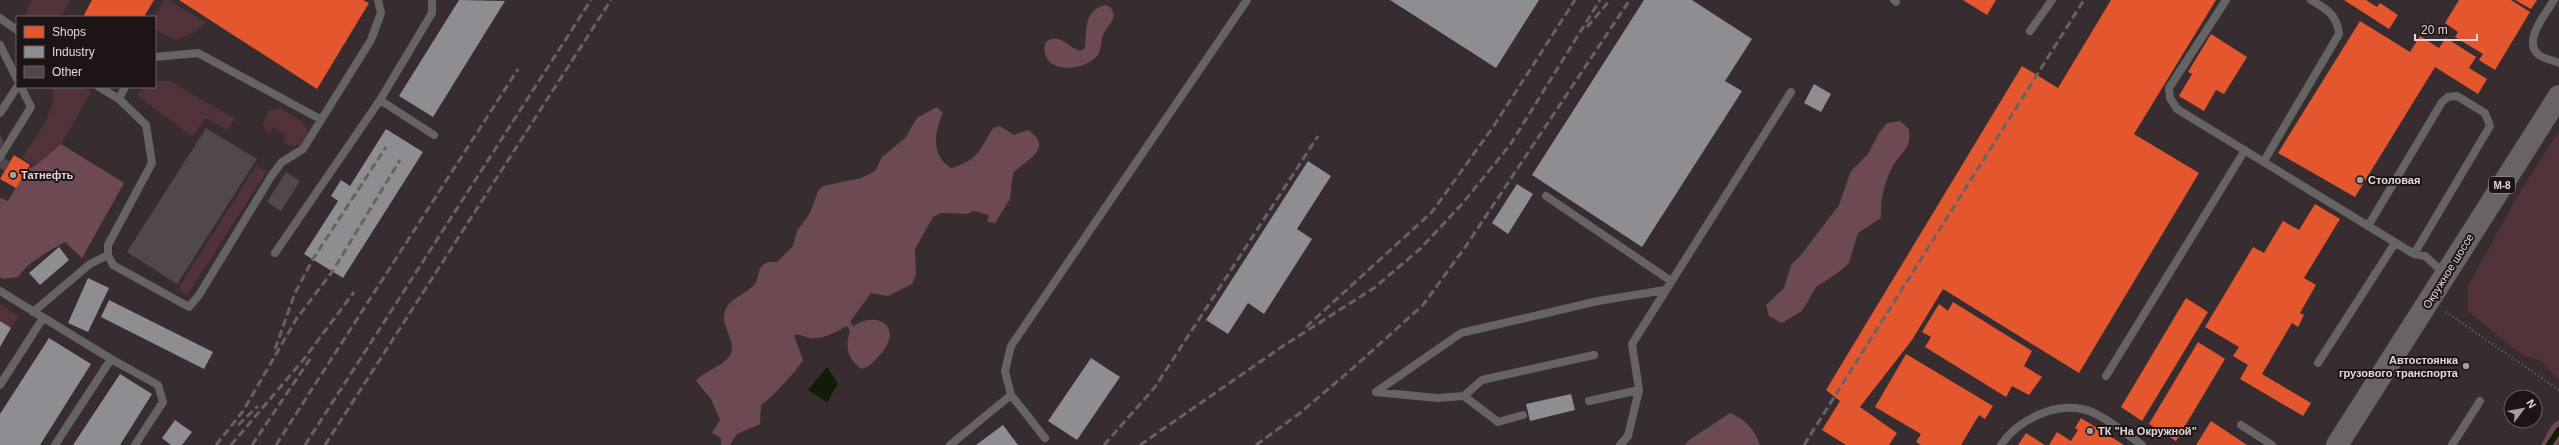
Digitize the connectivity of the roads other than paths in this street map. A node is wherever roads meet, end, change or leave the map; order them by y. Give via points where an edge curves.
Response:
1 (378, 0) edge
2 (432, 0) edge
3 (1247, 0) edge
4 (2052, 0) edge
5 (2226, 0) edge
6 (2311, 0) edge
7 (2554, 0) edge
8 (0, 18) edge
9 (16, 29) edge
10 (2030, 31) dead end
11 (0, 45) edge
12 (156, 57) edge
13 (2559, 63) edge
14 (16, 77) edge
15 (16, 88) edge
16 (22, 88) edge
17 (101, 88) edge
18 (124, 88) edge
19 (1791, 92) dead end
20 (2559, 96) edge
21 (119, 99) junction
22 (380, 100) junction
23 (0, 113) edge
24 (320, 119) junction
25 (434, 135) dead end
26 (2245, 150) junction
27 (0, 157) edge
28 (2264, 161) junction
29 (1546, 196) dead end
30 (2368, 226) junction
31 (2395, 243) junction
32 (275, 252) dead end
33 (2414, 254) junction
34 (108, 255) junction
35 (2446, 274) junction
36 (1671, 281) junction
37 (1665, 290) junction
38 (0, 291) edge
39 (33, 312) junction
40 (43, 318) junction
41 (1594, 355) dead end
42 (111, 359) junction
43 (2318, 363) dead end
44 (2106, 376) dead end
45 (0, 385) edge
46 (1639, 390) junction
47 (1011, 395) junction
48 (1464, 396) junction
49 (1589, 401) dead end
50 (2480, 401) dead end
51 (1523, 415) dead end
52 (2241, 425) dead end
53 (1045, 438) dead end
54 (55, 445) edge
55 (135, 445) edge
56 (950, 445) edge
57 (1620, 445) edge
58 (2001, 445) edge
59 (2142, 445) edge
60 (2272, 445) edge
61 (2337, 445) edge
62 (2452, 445) edge

1 - 24 lane via 381,13 371,40
2 - 22 lane via 432,13
3 - 47 lane via 1011,346 1005,371
4 - 10 lane
5 - 26 lane via 2169,88 2170,98 2177,109
6 - 28 lane via 2331,12 2338,24 2338,34
7 - 13 lane via 2534,31 2533,46 2538,55
8 - 9 lane
11 - 14 lane
12 - 24 lane via 198,54
15 - 23 lane
16 - 27 lane via 31,107
17 - 21 lane
18 - 21 lane
19 - 36 lane
20 - 35 main road, Окружное шоссе / М-8
21 - 34 lane via 146,125 152,163 108,245
22 - 25 lane
22 - 32 lane
24 - 34 lane via 303,149 282,162 272,175 199,295 189,307 114,265
26 - 28 lane
26 - 44 lane
28 - 30 lane
29 - 36 lane
30 - 31 lane
30 - 33 lane via 2442,102 2448,97 2457,96 2485,113 2490,126
31 - 33 lane
31 - 43 lane
33 - 35 lane via 2424,256
34 - 39 lane via 90,264
35 - 61 main road, Окружное шоссе / М-8
36 - 37 lane
37 - 46 lane via 1632,344
37 - 48 lane via 1598,302 1461,333 1376,392 1437,398
38 - 39 lane
39 - 40 lane
40 - 42 lane
40 - 45 lane
41 - 48 lane via 1482,380
42 - 54 lane
42 - 55 lane via 158,385 162,394 163,402
46 - 49 lane
46 - 57 lane via 1628,436
47 - 53 lane
47 - 56 lane
48 - 51 lane via 1498,422
50 - 62 lane
52 - 60 lane
58 - 59 lane via 2007,436 2036,416 2068,408 2093,413

